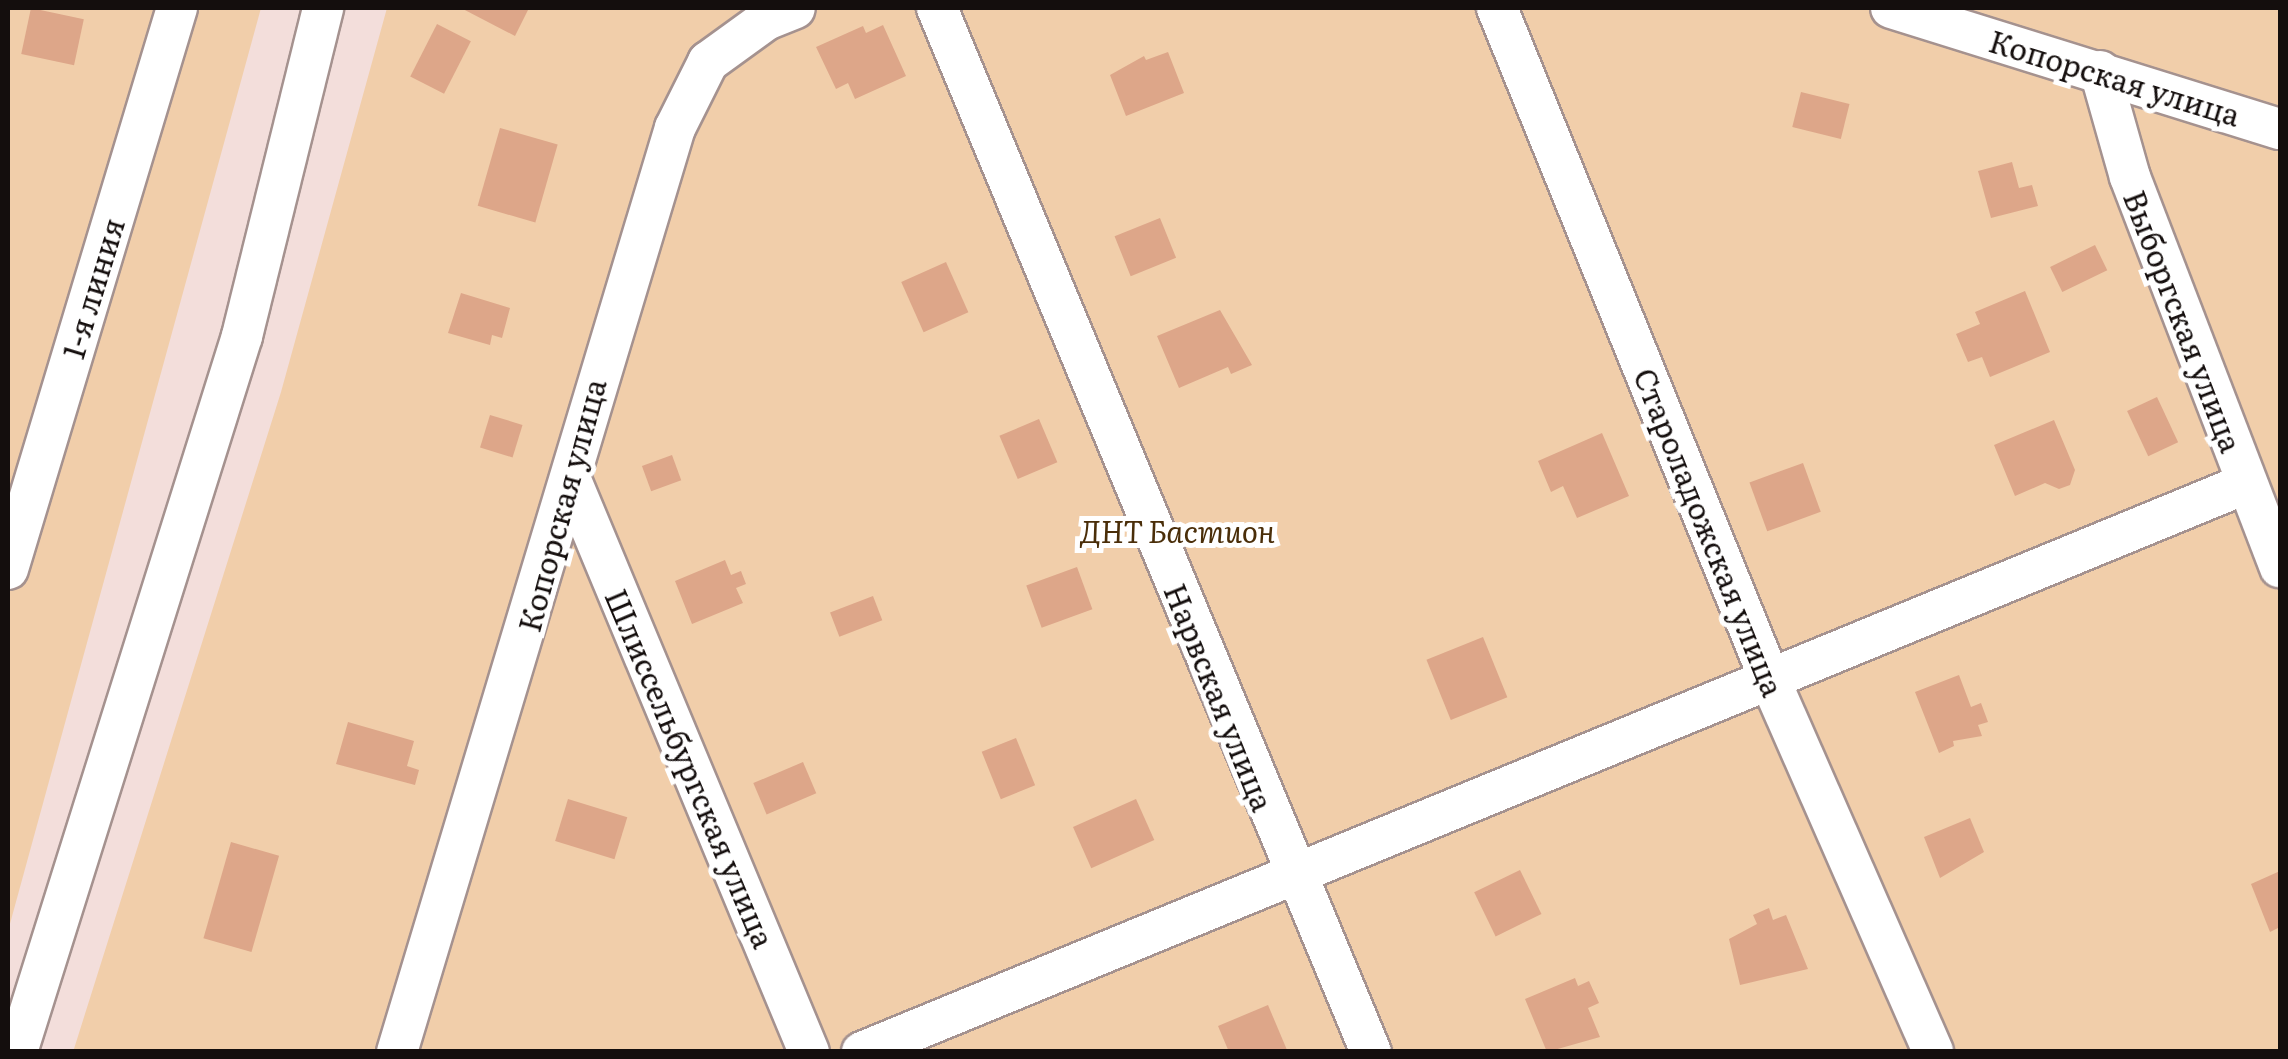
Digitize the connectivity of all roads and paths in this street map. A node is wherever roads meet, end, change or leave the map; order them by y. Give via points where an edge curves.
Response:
1 (177, 8) edge
2 (322, 8) edge
3 (795, 8) edge
4 (937, 8) edge
5 (1497, 8) edge
6 (1891, 8) edge
7 (2100, 71) junction
8 (2280, 129) edge
9 (2245, 484) junction
10 (572, 485) junction
11 (2280, 568) edge
12 (8, 569) edge
13 (1770, 680) junction
14 (1294, 879) junction
15 (17, 1052) edge
16 (397, 1052) edge
17 (810, 1052) edge
18 (862, 1052) edge
19 (1372, 1052) edge
20 (1933, 1052) edge

1 - 12 street, 1-я линия
2 - 15 street via 242,336
3 - 10 street, Копорская улица via 766,20 708,62 675,128 584,416
4 - 14 street, Нарвская улица
5 - 13 street, Староладожская улица
6 - 7 street, Копорская улица
7 - 8 street, Копорская улица
7 - 9 street, Выборгская улица via 2130,176
9 - 11 street, Выборгская улица
9 - 13 street
10 - 16 street, Копорская улица
10 - 17 street, Шлиссельбургская улица
13 - 14 street
13 - 20 street, Староладожская улица
14 - 18 street
14 - 19 street, Нарвская улица

